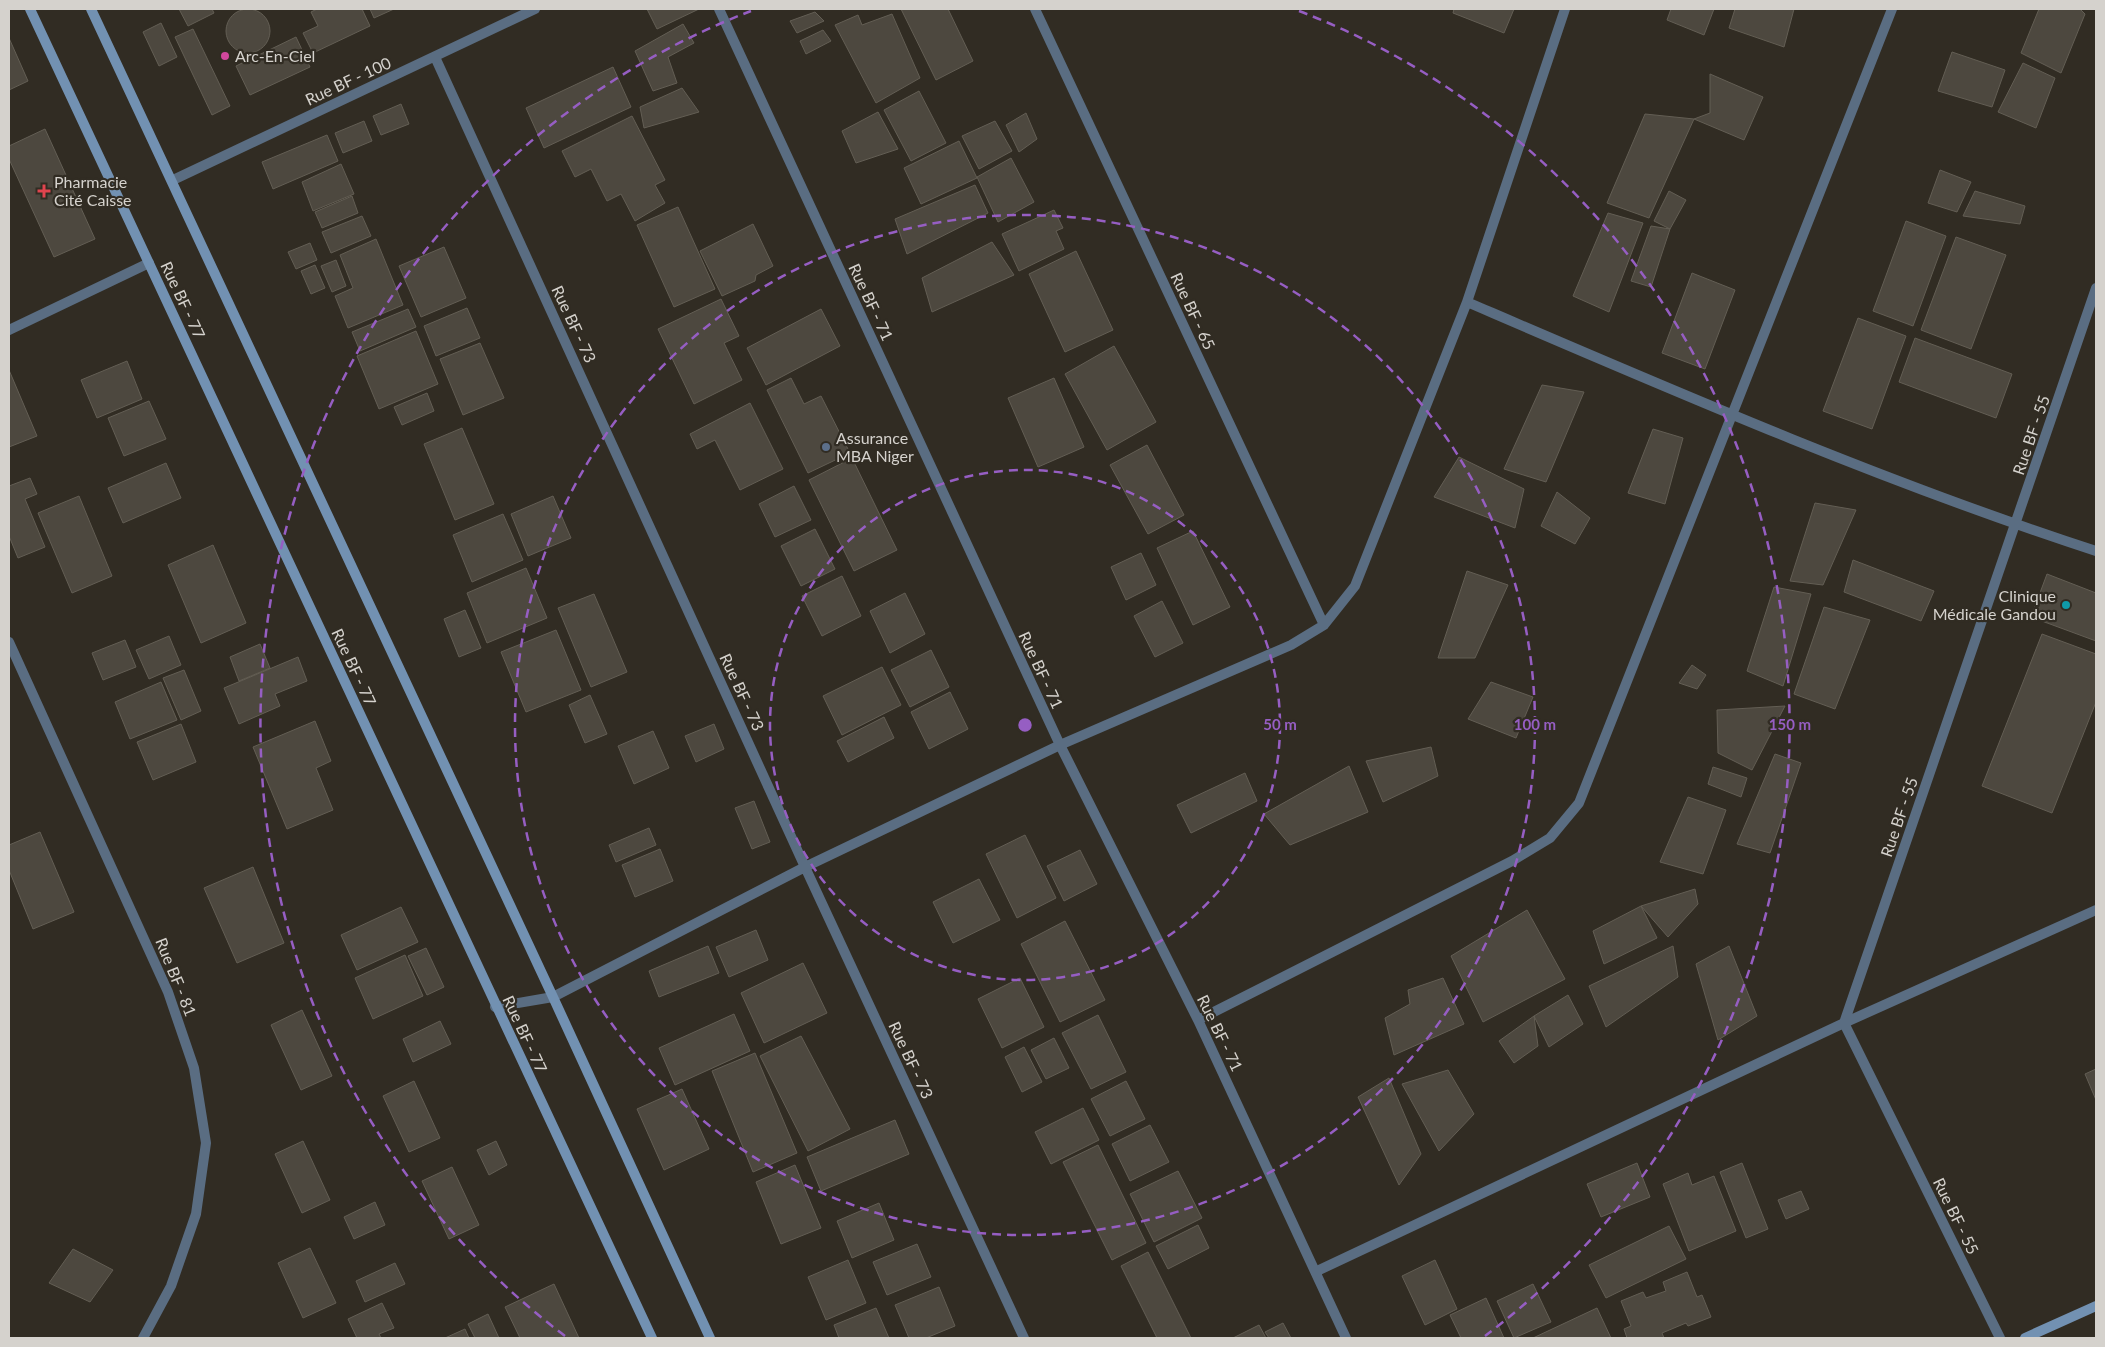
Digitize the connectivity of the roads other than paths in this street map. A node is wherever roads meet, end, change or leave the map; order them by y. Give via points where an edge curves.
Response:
1 (30, 9) edge
2 (91, 9) edge
3 (535, 9) edge
4 (719, 9) edge
5 (1035, 9) edge
6 (1565, 9) edge
7 (1892, 9) edge
8 (435, 57) junction
9 (172, 180) junction
10 (149, 263) junction
11 (2096, 288) edge
12 (1467, 302) junction
13 (9, 330) edge
14 (1731, 416) junction
15 (2017, 525) junction
16 (2096, 551) edge
17 (1324, 625) junction
18 (9, 642) edge
19 (1060, 745) junction
20 (805, 867) junction
21 (2096, 910) edge
22 (553, 996) junction
23 (495, 1006) junction
24 (1198, 1020) junction
25 (1844, 1023) junction
26 (1317, 1271) junction
27 (2096, 1306) edge
28 (143, 1338) edge
29 (652, 1338) edge
30 (710, 1338) edge
31 (1024, 1338) edge
32 (1346, 1338) edge
33 (2000, 1338) edge
34 (2025, 1338) edge

1 - 10 main road, Rue BF - 77
2 - 9 main road
3 - 8 street, Rue BF - 100
4 - 19 street, Rue BF - 71
5 - 17 street, Rue BF - 65
6 - 12 street
7 - 14 street
8 - 9 street, Rue BF - 100
8 - 20 street, Rue BF - 73
9 - 22 main road
10 - 13 street
10 - 23 main road, Rue BF - 77
11 - 15 street, Rue BF - 55
12 - 14 street
12 - 17 street via 1355,586
14 - 15 street
14 - 24 street via 1578,803 1550,838 1512,861
15 - 16 street
15 - 25 street, Rue BF - 55
17 - 19 street via 1292,645
18 - 28 street, Rue BF - 81 via 168,992 194,1068 206,1143 196,1214 171,1286
19 - 20 street
19 - 24 street, Rue BF - 71
20 - 22 street
20 - 31 street, Rue BF - 73
21 - 25 street
22 - 23 street
22 - 30 main road
23 - 29 main road, Rue BF - 77
24 - 26 street, Rue BF - 71
25 - 26 street
25 - 33 street, Rue BF - 55
26 - 32 street, Rue BF - 71
27 - 34 main road

